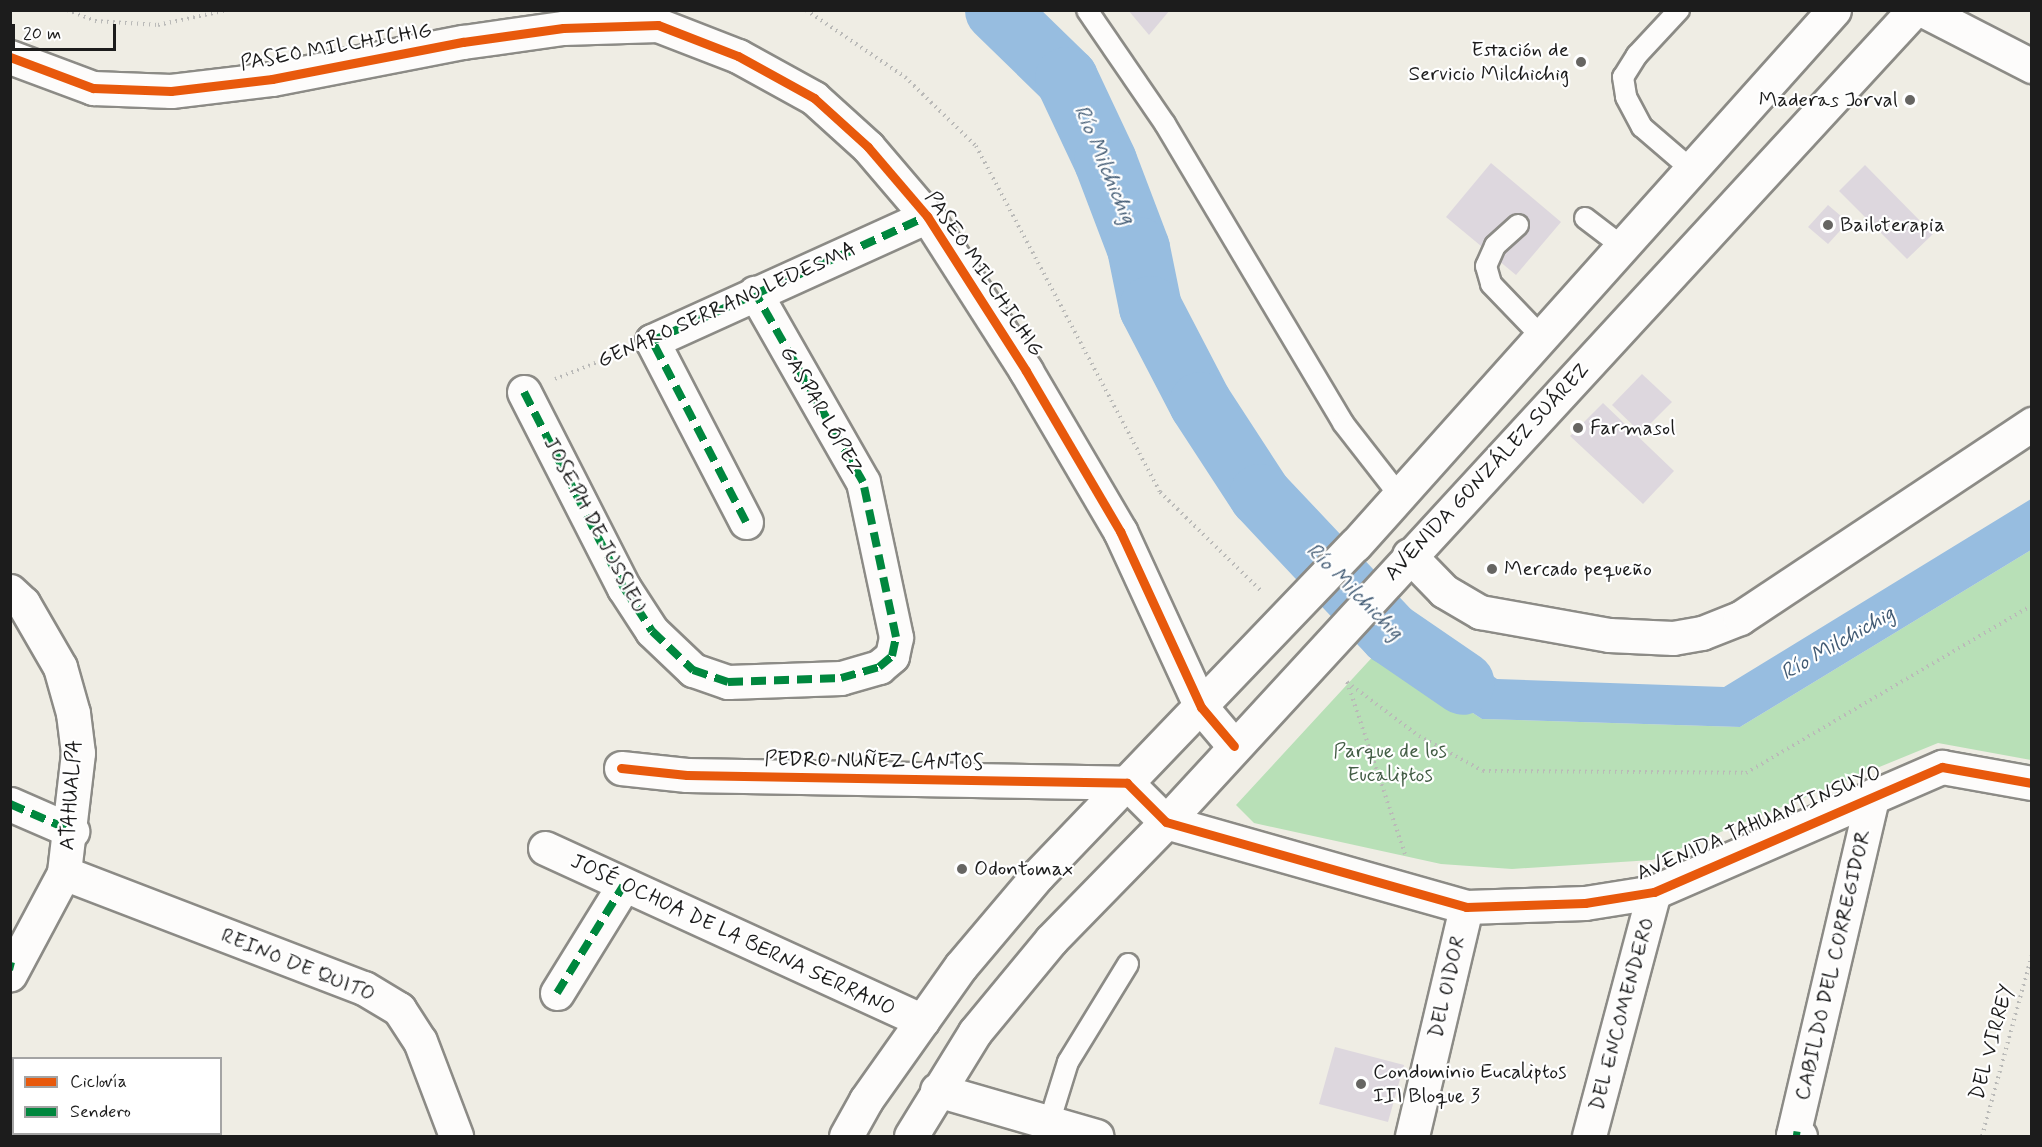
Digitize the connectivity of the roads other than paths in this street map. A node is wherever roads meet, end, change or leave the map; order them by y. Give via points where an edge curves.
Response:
1 (1087, 10) edge
2 (1679, 10) edge
3 (1914, 10) edge
4 (1923, 10) edge
5 (1825, 12) edge
6 (10, 57) edge
7 (2031, 66) edge
8 (1683, 179) junction
9 (927, 216) junction
10 (1585, 218) dead end
11 (1715, 224) junction
12 (1518, 225) dead end
13 (1623, 247) junction
14 (755, 293) junction
15 (1542, 337) junction
16 (524, 392) road end
17 (2031, 424) edge
18 (1399, 495) junction
19 (746, 522) dead end
20 (1402, 564) junction
21 (10, 591) edge
22 (897, 637) joint
23 (1201, 707) junction
24 (1234, 746) junction
25 (621, 768) dead end
26 (1127, 783) junction
27 (2031, 783) edge
28 (1873, 795) junction
29 (10, 804) edge
30 (1166, 822) junction
31 (72, 831) junction
32 (545, 848) dead end
33 (64, 873) junction
34 (623, 886) junction
35 (1654, 892) junction
36 (1466, 907) junction
37 (1128, 964) dead end
38 (12, 969) edge
39 (557, 993) dead end
40 (922, 1021) junction
41 (937, 1090) junction
42 (1049, 1123) junction
43 (1797, 1136) edge
44 (456, 1137) edge
45 (846, 1137) edge
46 (911, 1137) edge
47 (1096, 1137) edge
48 (1412, 1137) edge
49 (1589, 1137) edge

1 - 18 lane via 1165,124 1343,423
2 - 8 lane via 1637,55 1623,77 1626,97 1642,126
3 - 11 street, AVENIDA GONZÁLEZ SUÁREZ
4 - 7 street
5 - 8 street
6 - 9 street, PASEO MILCHICHIG via 93,88 171,91 272,79 552,29 658,25 738,56 814,98 868,147
8 - 11 street via 1686,189 1702,197
8 - 13 street
9 - 14 street, GENARO SERRANO LEDESMA
9 - 23 street, PASEO MILCHICHIG via 1026,371 1120,531
10 - 13 lane
11 - 20 street, AVENIDA GONZÁLEZ SUÁREZ
12 - 15 lane via 1495,246 1486,266 1491,284
13 - 15 street
14 - 19 street, GENARO SERRANO LEDESMA via 652,341
14 - 22 street, GASPAR LÓPEZ via 863,482
15 - 18 street
16 - 22 street, JOSEPH DE JUSSIEU via 624,588 652,631 693,670 728,682 841,678 879,666 892,656
17 - 20 street via 1740,618 1702,633 1673,638 1609,635 1480,612
18 - 23 street
20 - 24 street, AVENIDA GONZÁLEZ SUÁREZ
21 - 31 street, ATAHUALPA via 23,603 60,667 73,713 78,753
23 - 24 street, PASEO MILCHICHIG
23 - 26 street
24 - 30 street, AVENIDA GONZÁLEZ SUÁREZ
25 - 26 street, PEDRO NUÑEZ CANTOS via 687,775
26 - 30 street, AVENIDA TAHUANTINSUYO
26 - 40 street via 1038,875 961,966
27 - 28 street, AVENIDA TAHUANTINSUYO via 1942,767
28 - 35 street, AVENIDA TAHUANTINSUYO
28 - 43 street, CABILDO DEL CORREGIDOR
29 - 31 street
30 - 36 street, AVENIDA TAHUANTINSUYO
30 - 41 street, AVENIDA GONZÁLEZ SUÁREZ via 1051,940 975,1032
31 - 33 street, ATAHUALPA
32 - 34 street, JOSÉ OCHOA DE LA BERNA SERRANO
33 - 38 street, ATAHUALPA
33 - 44 street, REINO DE QUITO via 364,988 399,1009 420,1041
34 - 39 street
34 - 40 street, JOSÉ OCHOA DE LA BERNA SERRANO
35 - 36 street, AVENIDA TAHUANTINSUYO via 1585,903
35 - 49 street, DEL ENCOMENDERO
36 - 48 street, DEL OIDOR
37 - 42 lane via 1068,1062
40 - 45 street via 866,1100
41 - 42 street
41 - 46 street, AVENIDA GONZÁLEZ SUÁREZ
42 - 47 street

